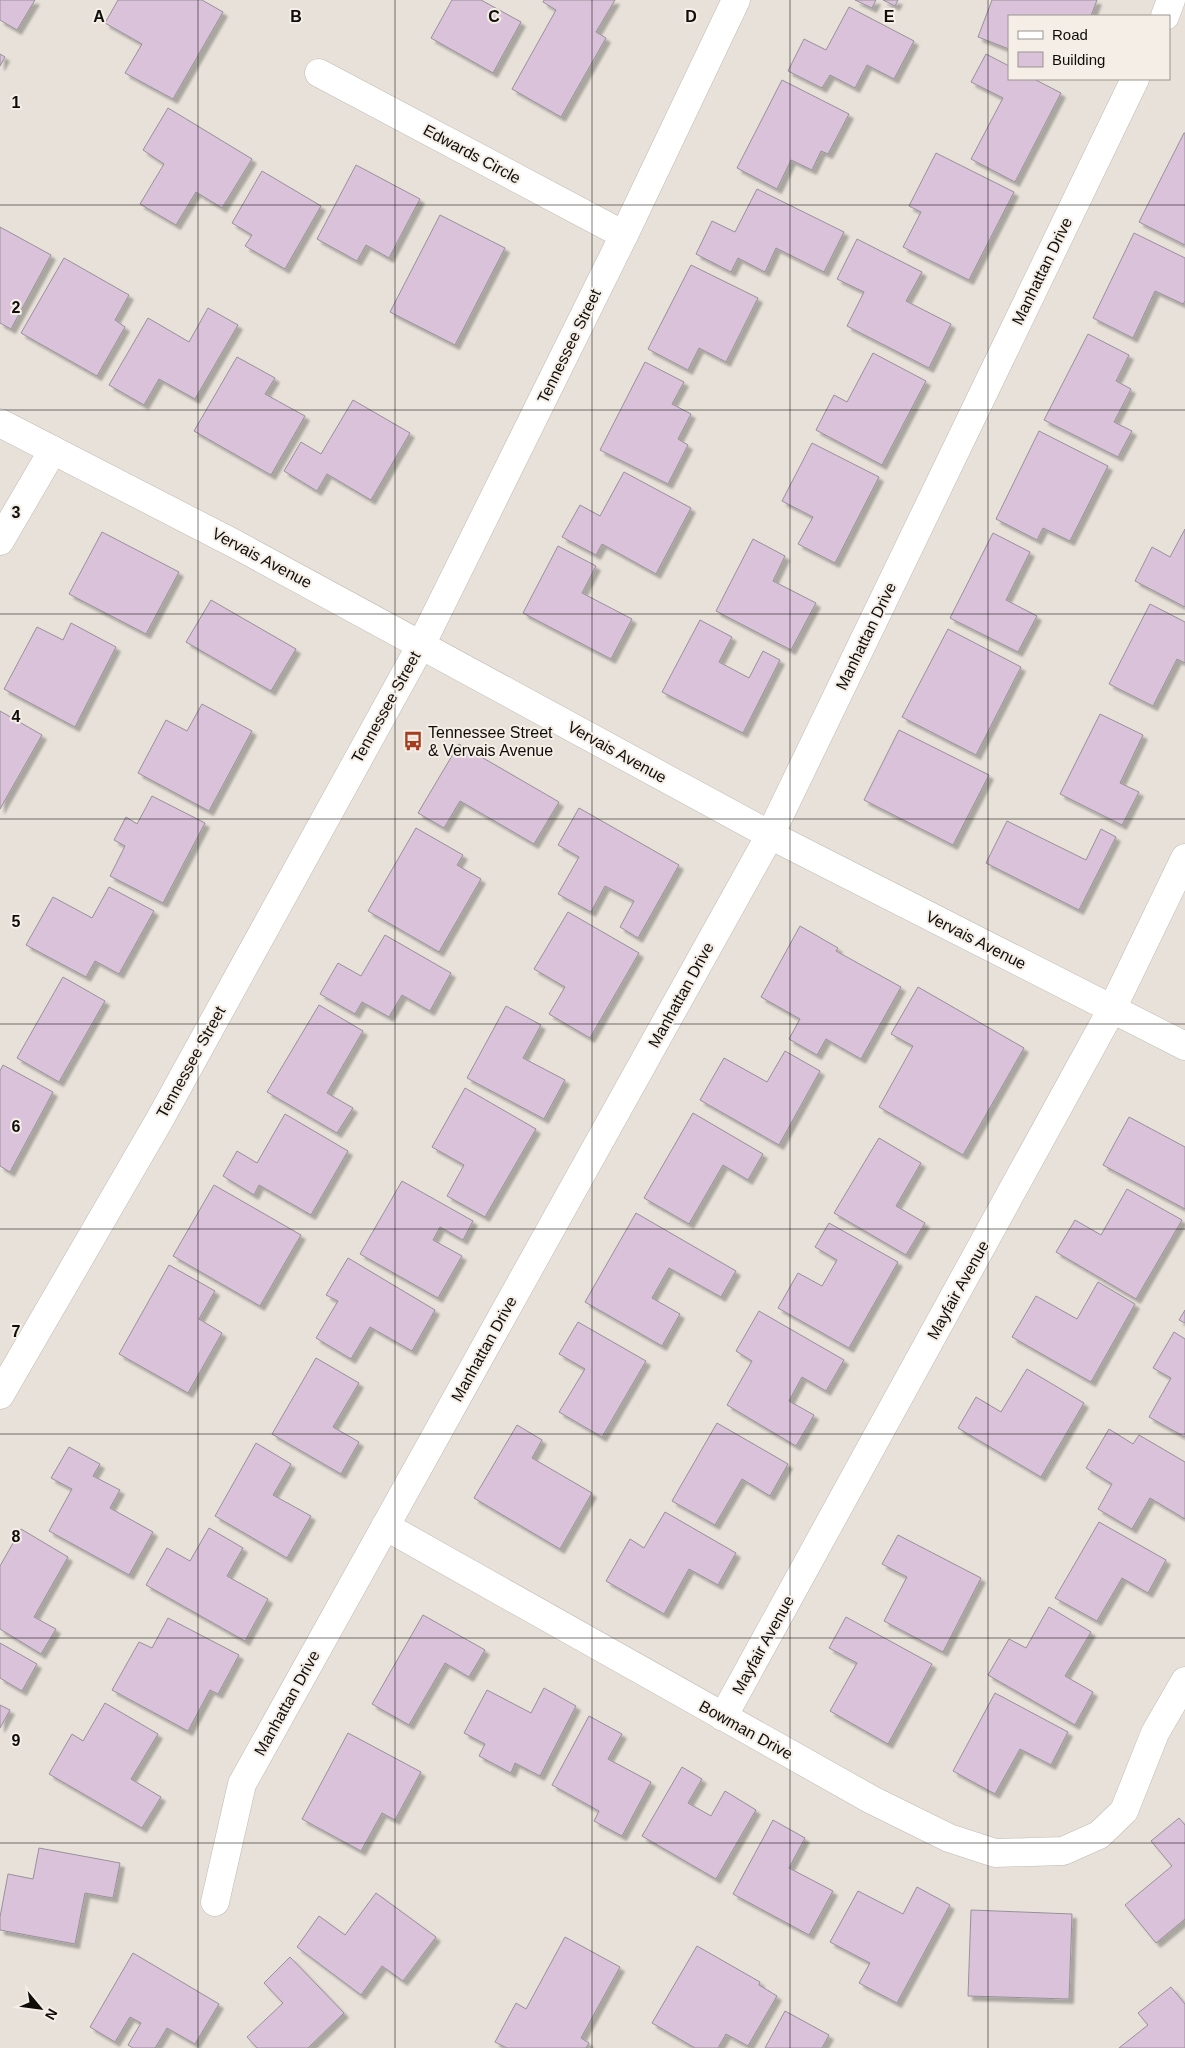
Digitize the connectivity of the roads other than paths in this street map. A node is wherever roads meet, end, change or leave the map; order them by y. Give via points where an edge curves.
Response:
1 (736, 0) edge
2 (1171, 0) edge
3 (1165, 15) edge
4 (319, 73) dead end
5 (1135, 80) edge
6 (624, 235) junction
7 (0, 423) edge
8 (53, 450) junction
9 (0, 540) edge
10 (421, 644) junction
11 (770, 835) junction
12 (1185, 858) edge
13 (1112, 1009) junction
14 (1185, 1046) edge
15 (0, 1395) edge
16 (385, 1526) junction
17 (1185, 1681) edge
18 (722, 1717) junction
19 (216, 1902) dead end

1 - 6 street, Tennessee Street
2 - 3 street
4 - 6 street, Edwards Circle
5 - 11 street, Manhattan Drive
6 - 10 street, Tennessee Street
7 - 8 street, Vervais Avenue
8 - 9 street
8 - 10 street, Vervais Avenue
10 - 11 street, Vervais Avenue
10 - 15 street, Tennessee Street via 160,1119
11 - 13 street, Vervais Avenue
11 - 16 street, Manhattan Drive
12 - 13 street, Mayfair Avenue
13 - 14 street, Vervais Avenue
13 - 18 street, Mayfair Avenue
16 - 18 street, Bowman Drive
16 - 19 street, Manhattan Drive via 242,1784
17 - 18 street, Bowman Drive via 1155,1733 1124,1811 1099,1835 1063,1851 995,1853 949,1838 872,1800

